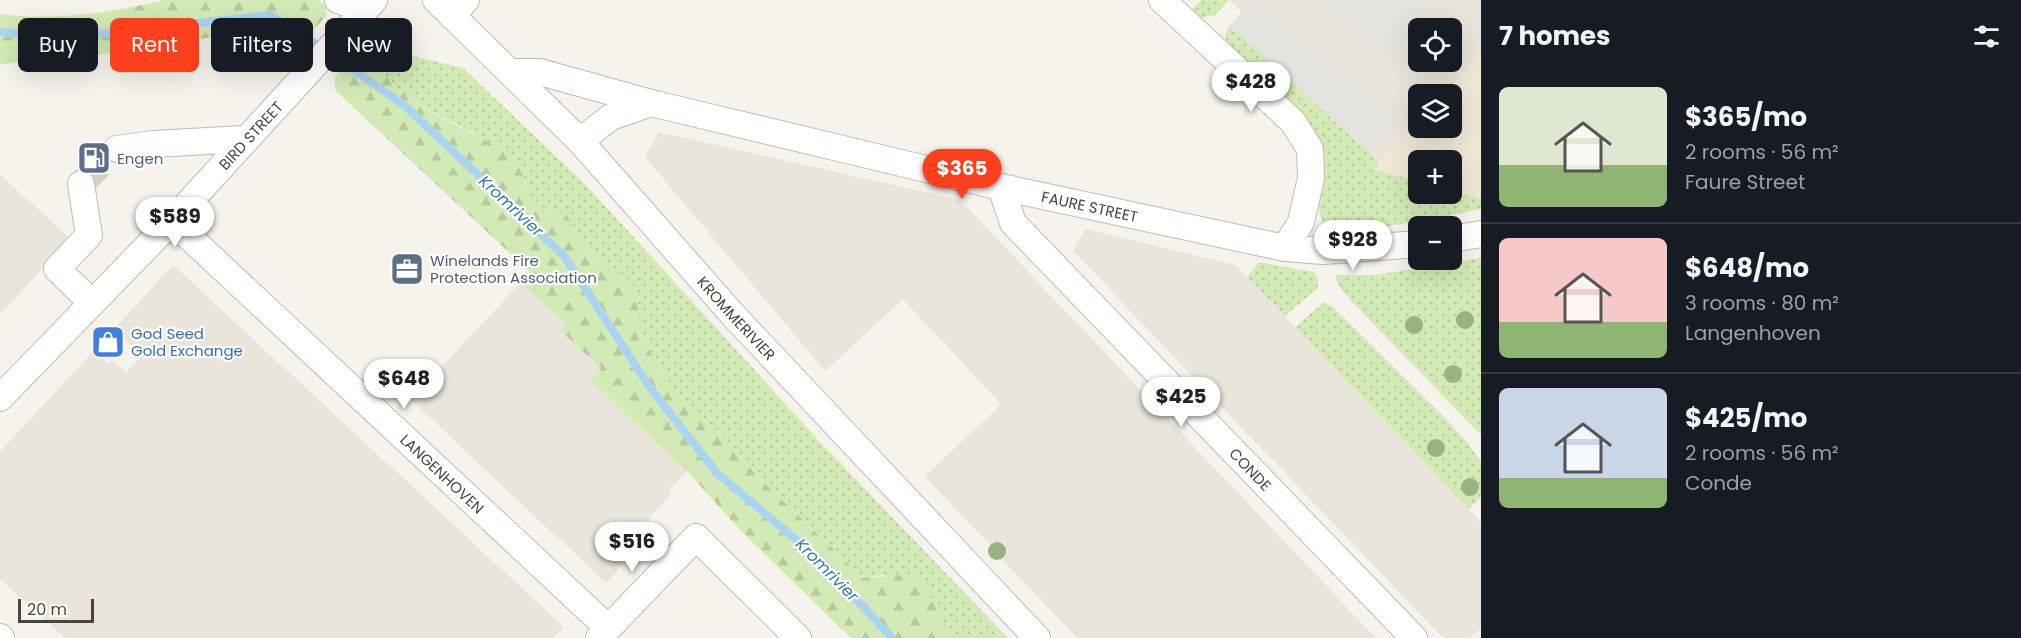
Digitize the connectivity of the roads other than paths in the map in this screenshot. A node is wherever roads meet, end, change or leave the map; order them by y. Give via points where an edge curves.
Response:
1 (339, 0) edge
2 (1162, 0) edge
3 (370, 4) edge
4 (451, 5) edge
5 (510, 72) junction
6 (651, 103) junction
7 (244, 139) junction
8 (580, 141) junction
9 (117, 149) tunnel mouth
10 (81, 184) dead end
11 (1001, 187) junction
12 (172, 221) junction
13 (1481, 234) edge
14 (1462, 237) edge
15 (1408, 245) edge
16 (1285, 248) junction
17 (91, 302) junction
18 (0, 398) edge
19 (603, 633) edge
20 (798, 638) edge
21 (1037, 638) edge
22 (1414, 638) edge

1 - 3 street
2 - 16 street via 1293,122 1310,149 1311,178 1300,222
3 - 7 street, BIRD STREET
4 - 5 street, KROMMERIVIER
5 - 6 street, FAURE STREET via 540,72
5 - 8 street, KROMMERIVIER
6 - 8 street via 611,117
6 - 11 street, FAURE STREET
7 - 9 street
7 - 12 street, BIRD STREET
8 - 21 street, KROMMERIVIER via 733,315
10 - 17 street via 89,235 57,269
11 - 16 street, FAURE STREET
11 - 22 street, CONDE via 1013,223
12 - 17 street, BIRD STREET
12 - 19 street, LANGENHOVEN
13 - 14 street
15 - 16 street, FAURE STREET via 1323,251
17 - 18 street, BIRD STREET
19 - 20 street via 696,537

